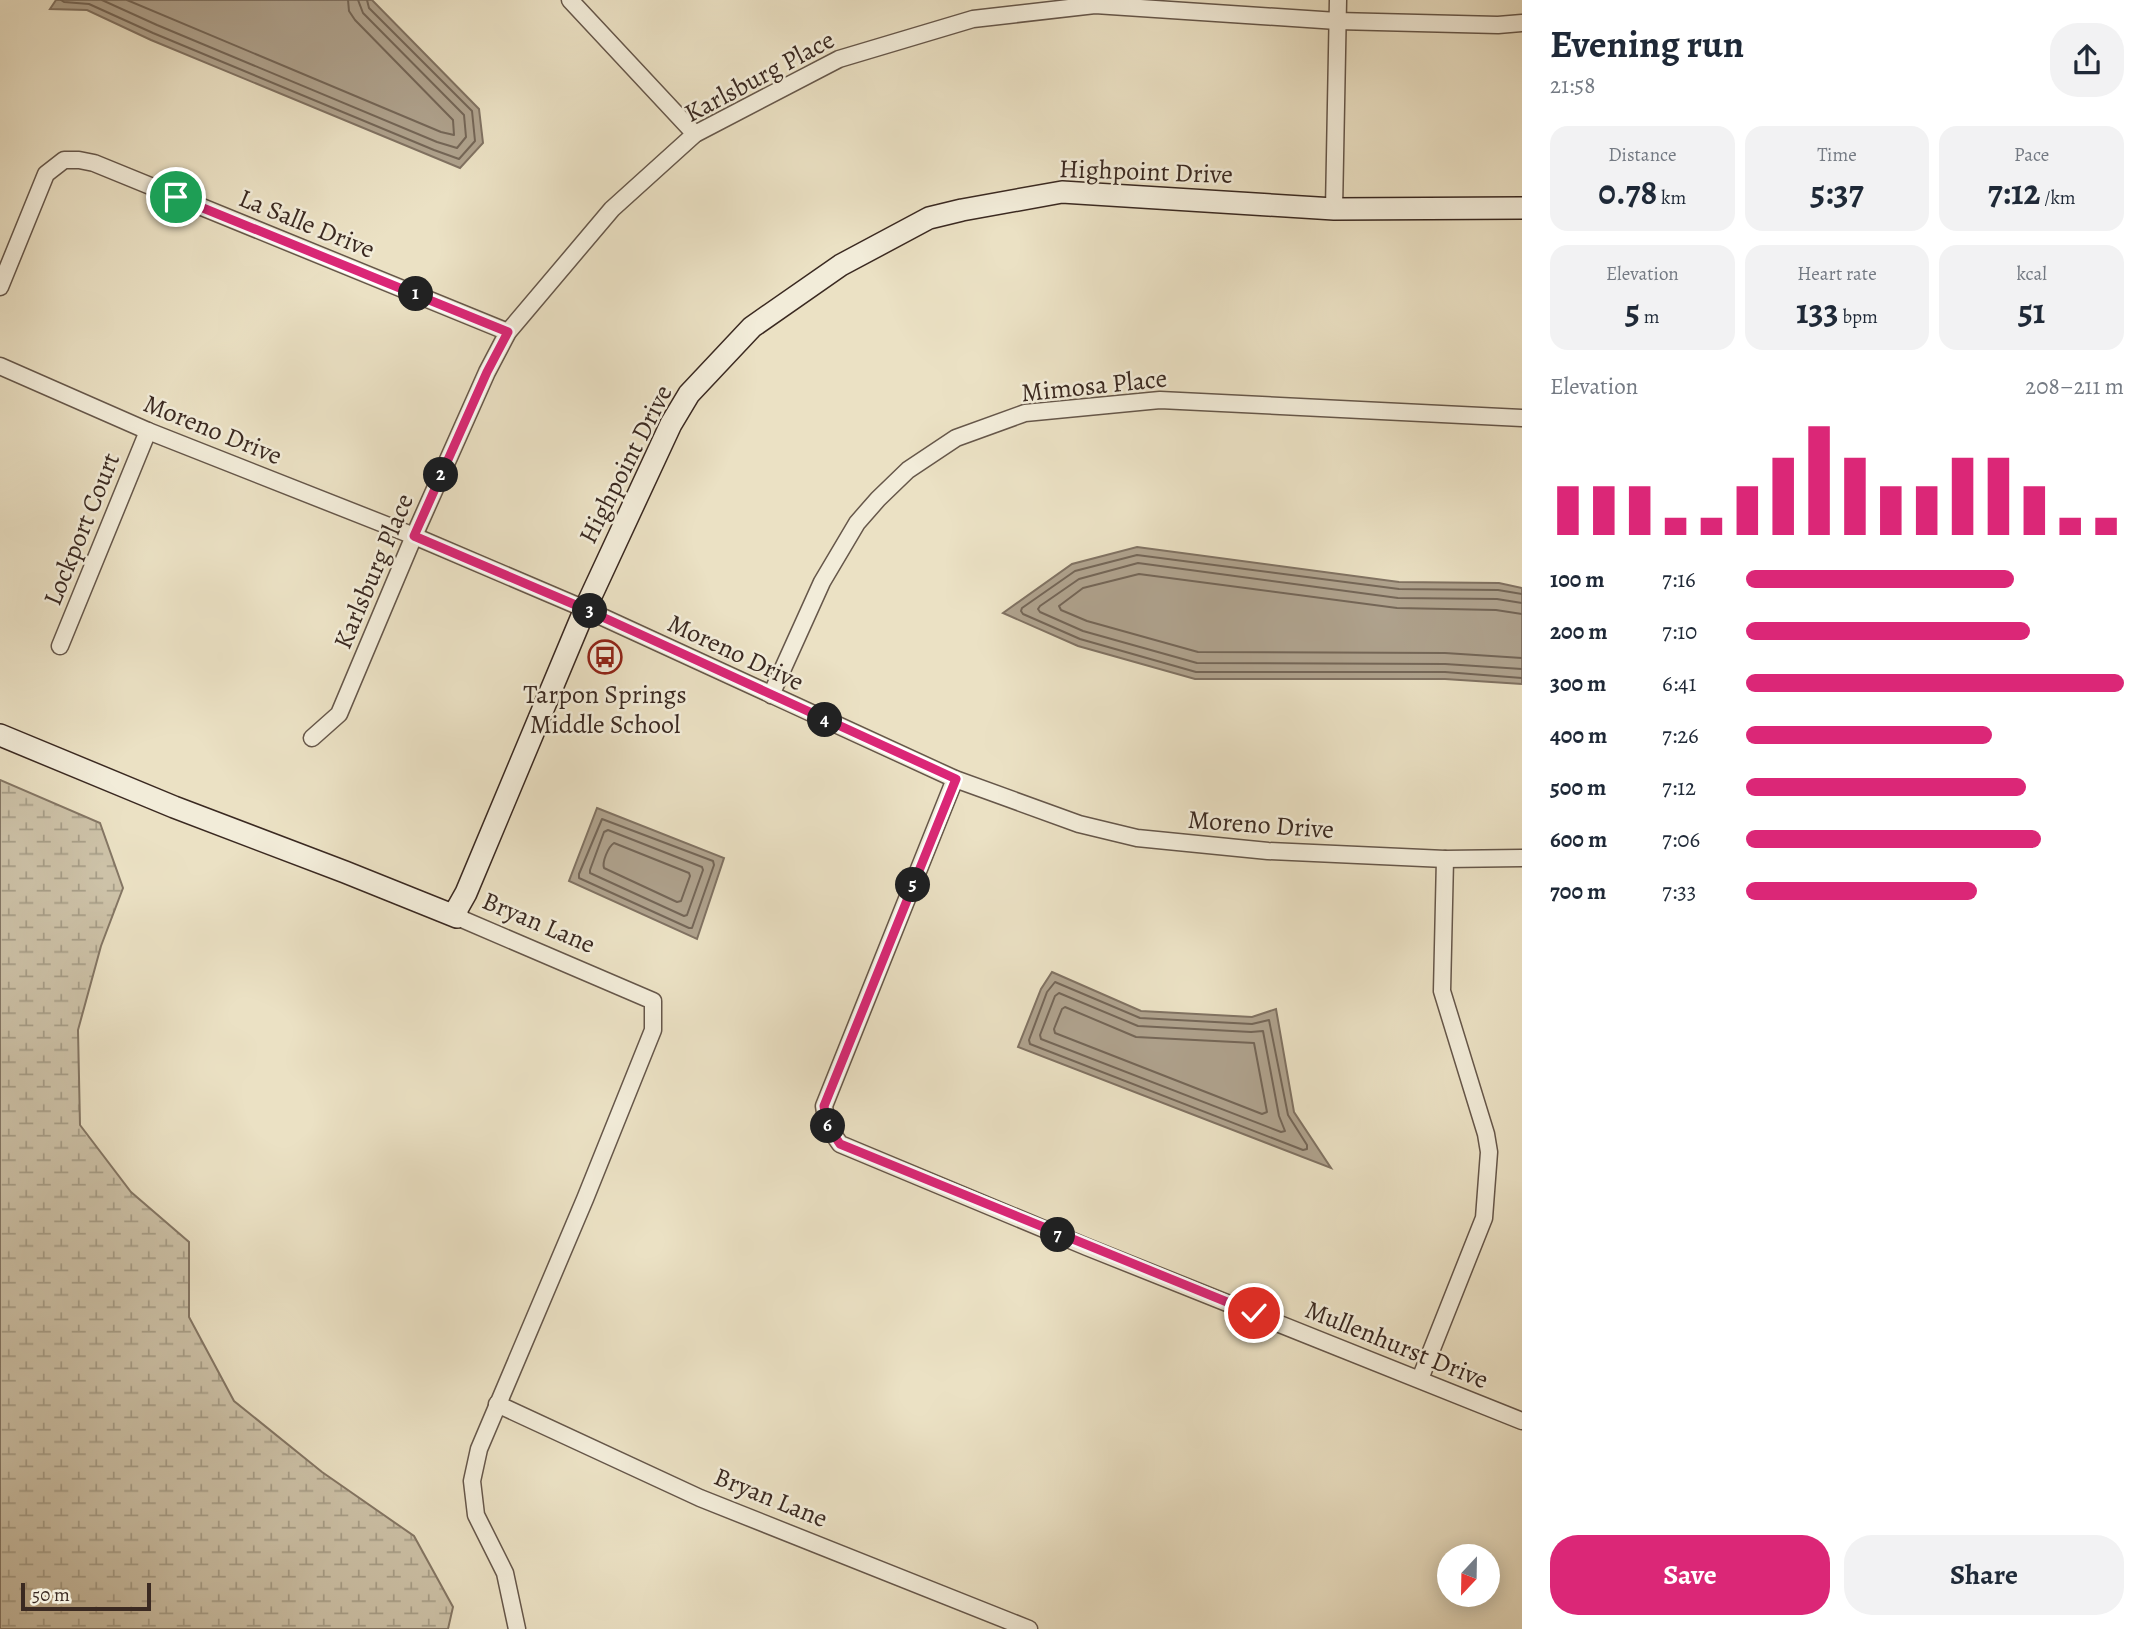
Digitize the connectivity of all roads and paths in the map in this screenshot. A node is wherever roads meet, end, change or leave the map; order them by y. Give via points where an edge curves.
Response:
1 (570, 0) edge
2 (1338, 0) edge
3 (1337, 21) junction
4 (1522, 23) edge
5 (695, 134) junction
6 (1522, 208) edge
7 (1334, 209) junction
8 (0, 287) edge
9 (508, 332) junction
10 (0, 366) edge
11 (1522, 418) edge
12 (148, 431) junction
13 (414, 536) junction
14 (585, 609) junction
15 (60, 646) dead end
16 (771, 695) junction
17 (0, 735) edge
18 (312, 738) dead end
19 (956, 779) junction
20 (1522, 858) edge
21 (1445, 859) junction
22 (457, 917) junction
23 (1420, 1379) junction
24 (497, 1404) junction
25 (1522, 1421) edge
26 (517, 1629) edge
27 (1029, 1629) edge

1 - 5 street
2 - 3 street
3 - 4 street, Karlsburg Place
3 - 5 street, Karlsburg Place via 1095,5 973,19 839,59
3 - 7 street
5 - 9 street, Karlsburg Place via 612,209
6 - 7 street, Highpoint Drive
7 - 14 street, Highpoint Drive via 1062,192 929,218 841,265 752,327 689,394
8 - 9 street, La Salle Drive via 46,174 64,160 79,160
9 - 13 street, Karlsburg Place
10 - 12 street, Moreno Drive
11 - 16 street, Mimosa Place via 1160,400 1025,413 979,429 956,438 908,470 857,523 822,582
12 - 13 street, Moreno Drive
12 - 15 street, Lockport Court
13 - 14 street, Moreno Drive
13 - 18 street, Karlsburg Place via 339,714
14 - 16 street, Moreno Drive
14 - 22 street, Highpoint Drive
16 - 19 street, Moreno Drive
17 - 22 street, Bryan Lane
19 - 21 street, Moreno Drive via 1079,824 1137,838 1268,851
19 - 23 street, Mullenhurst Drive via 824,1106 827,1125 840,1144
20 - 21 street, Moreno Drive
21 - 23 street via 1442,991 1489,1152 1484,1218
22 - 24 street, Bryan Lane via 653,1001 653,1030
23 - 25 street, Mullenhurst Drive
24 - 26 street, Bryan Lane via 472,1481 476,1515 505,1573
24 - 27 street, Bryan Lane via 700,1498

